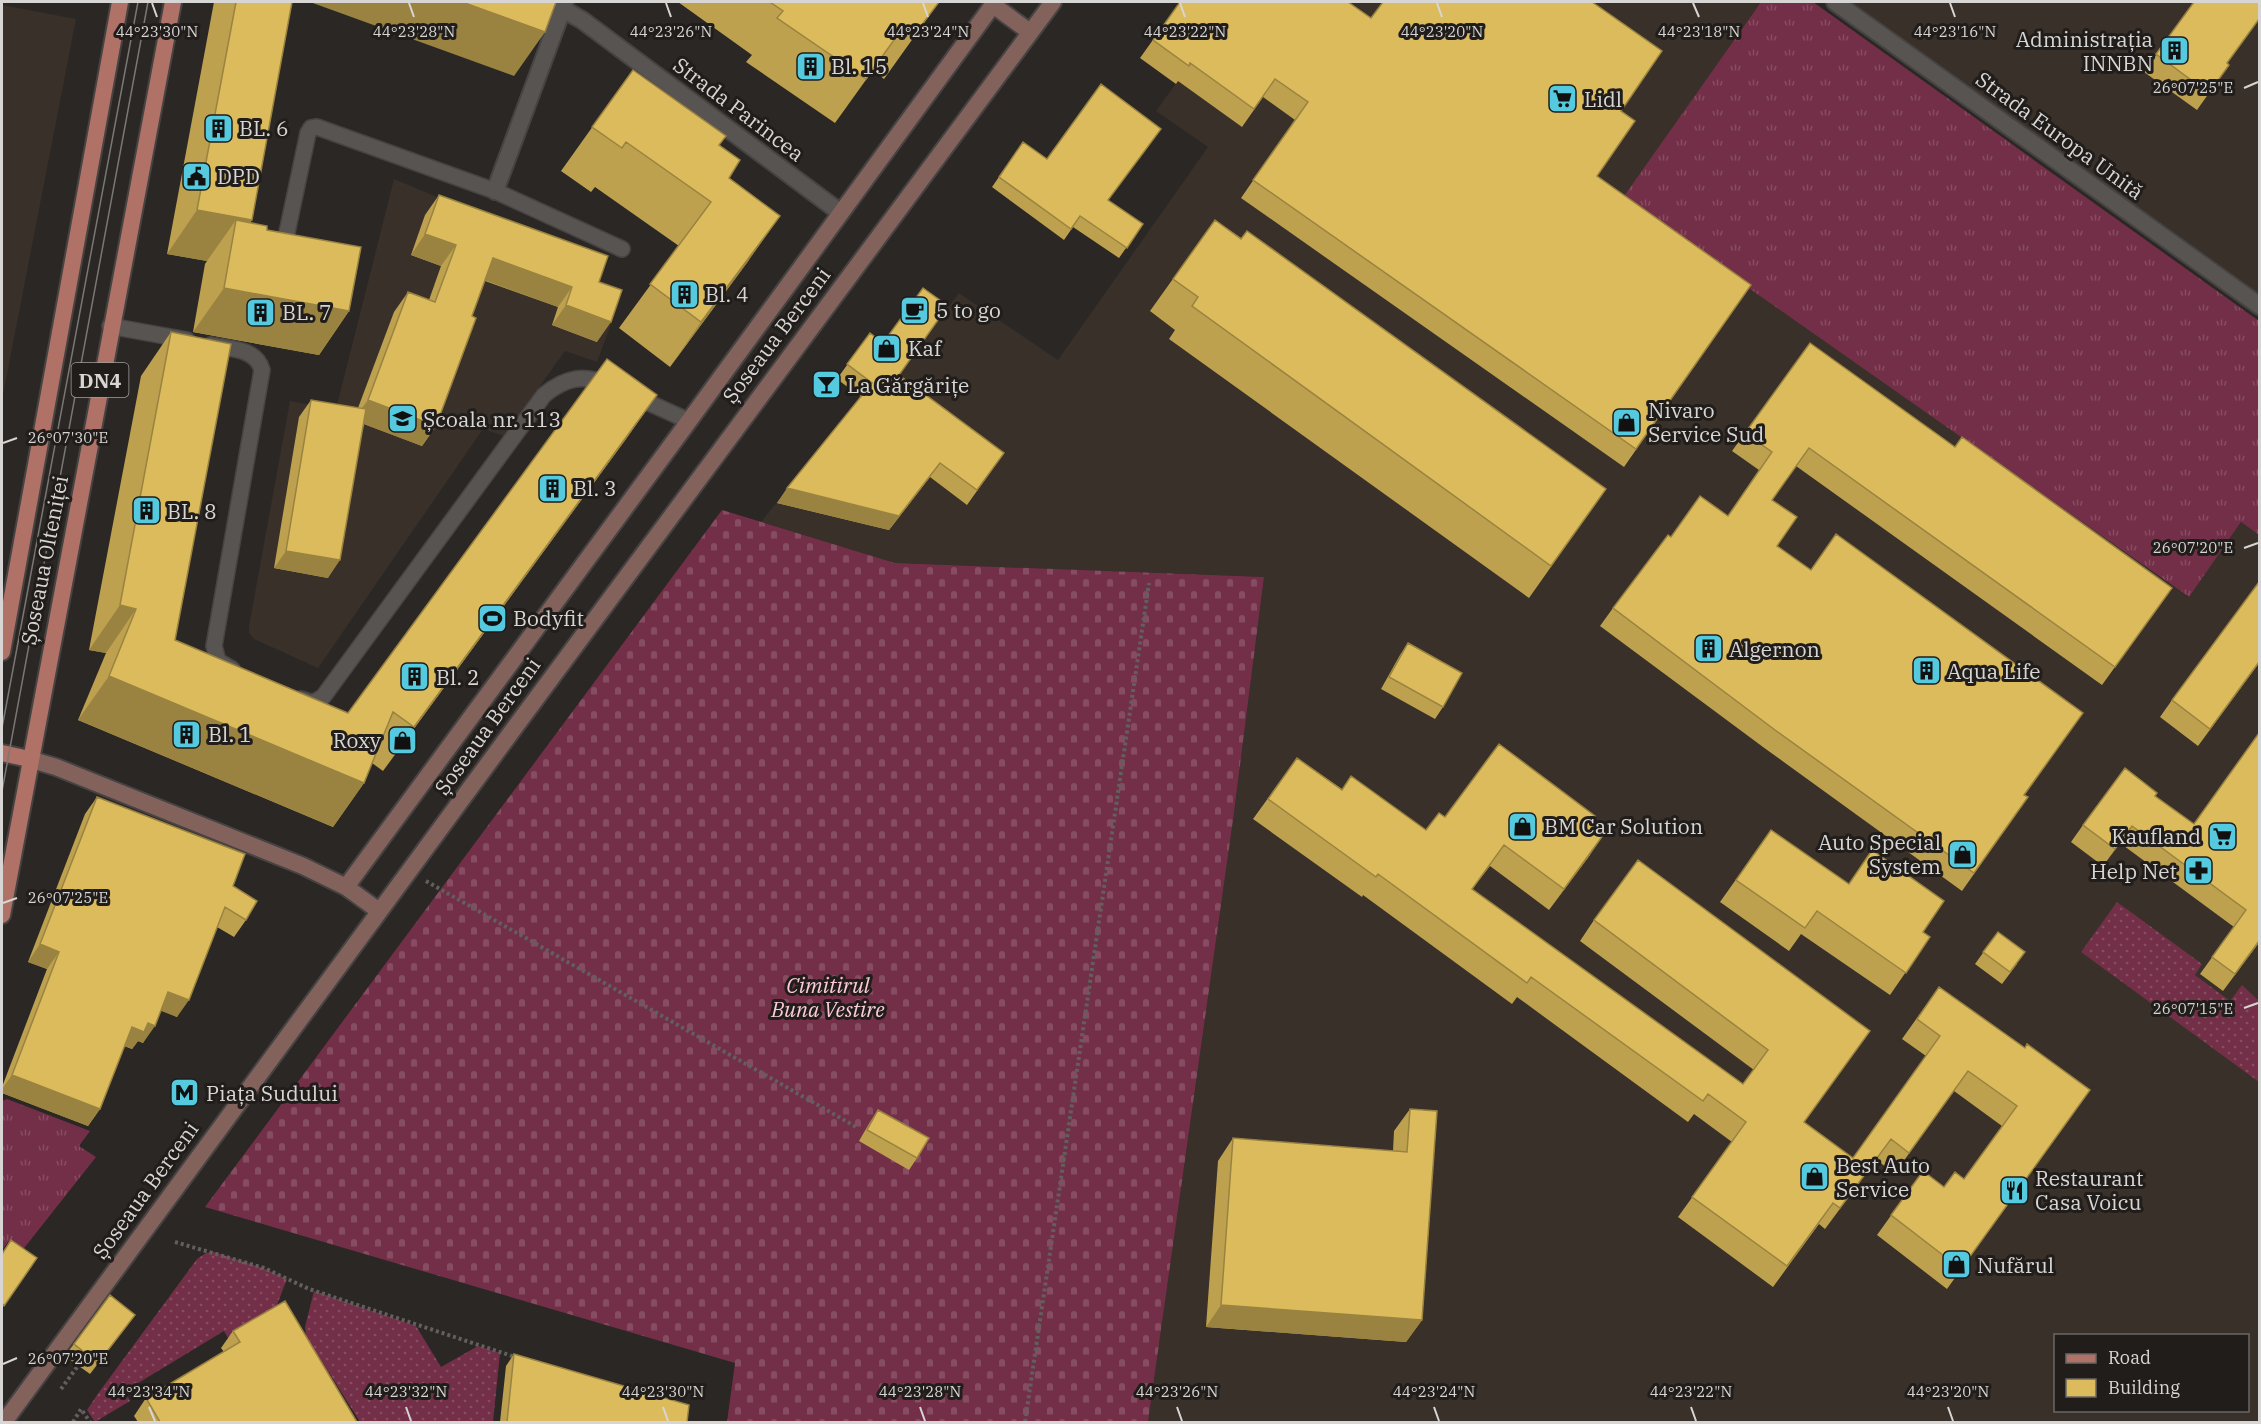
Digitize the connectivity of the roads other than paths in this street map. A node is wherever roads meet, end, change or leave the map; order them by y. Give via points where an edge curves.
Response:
1 (120, 2) edge
2 (173, 2) edge
3 (1053, 2) edge
4 (1835, 2) edge
5 (994, 3) edge
6 (559, 4) edge
7 (1030, 32) junction
8 (495, 191) junction
9 (841, 213) junction
10 (622, 249) dead end
11 (302, 256) edge
12 (2259, 306) edge
13 (111, 326) junction
14 (689, 421) junction
15 (2, 652) edge
16 (246, 676) edge
17 (286, 693) edge
18 (2, 753) edge
19 (29, 759) junction
20 (346, 887) junction
21 (379, 911) junction
22 (2, 915) edge
23 (4, 1422) edge

1 - 15 main road, Șoseaua Olteniței / DN4
2 - 13 main road, Șoseaua Olteniței / DN4
3 - 7 main road, Șoseaua Berceni
4 - 12 street, Strada Europa Unită
5 - 7 main road
5 - 9 main road, Șoseaua Berceni
6 - 8 street
6 - 9 street, Strada Parincea
7 - 21 main road, Șoseaua Berceni
8 - 10 lane
8 - 11 lane via 311,128 285,242 286,250
9 - 14 main road, Șoseaua Berceni
13 - 16 lane via 246,352 260,361 262,378 213,649 220,663
13 - 19 main road, Șoseaua Olteniței / DN4
14 - 17 lane via 588,378 576,378 554,387 544,395 321,699 310,703
14 - 20 main road, Șoseaua Berceni
18 - 19 main road
19 - 20 main road via 303,866
19 - 22 main road, Șoseaua Olteniței / DN4
20 - 21 main road
21 - 23 main road, Șoseaua Berceni

